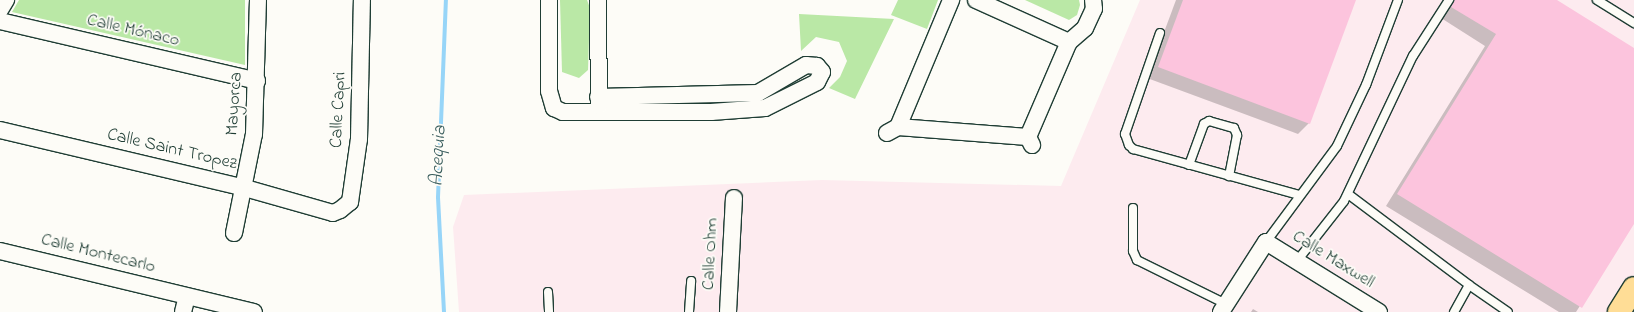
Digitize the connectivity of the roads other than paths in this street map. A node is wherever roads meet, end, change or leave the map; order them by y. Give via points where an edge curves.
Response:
1 (6, 0) edge
2 (258, 0) edge
3 (362, 0) edge
4 (549, 0) edge
5 (598, 0) edge
6 (951, 0) edge
7 (976, 0) edge
8 (1093, 0) edge
9 (1398, 0) edge
10 (1449, 0) edge
11 (1597, 0) edge
12 (0, 10) edge
13 (0, 21) edge
14 (1634, 23) edge
15 (1160, 33) dead end
16 (1069, 42) junction
17 (257, 81) junction
18 (710, 94) junction
19 (598, 104) junction
20 (711, 112) junction
21 (0, 130) edge
22 (1189, 165) junction
23 (1229, 176) junction
24 (244, 188) junction
25 (1348, 194) junction
26 (1300, 195) junction
27 (734, 198) dead end
28 (1134, 208) dead end
29 (333, 213) joint
30 (234, 233) dead end
31 (1266, 242) junction
32 (0, 251) edge
33 (1297, 261) junction
34 (691, 281) dead end
35 (1469, 285) junction
36 (1634, 288) edge
37 (548, 292) dead end
38 (187, 296) junction
39 (1223, 308) edge
40 (183, 312) edge
41 (254, 312) edge
42 (549, 312) edge
43 (689, 312) edge
44 (728, 312) edge
45 (1379, 312) edge
46 (1454, 312) edge
47 (1508, 312) edge
48 (1619, 312) edge

1 - 12 street
2 - 17 street, Mayorca
3 - 29 street, Calle Capri via 359,139 355,176 350,202
4 - 19 street via 551,103 554,108 563,112
5 - 19 street
6 - 16 street via 893,130 1030,141
7 - 16 street
8 - 16 street via 1094,9 1086,28
9 - 26 lane via 1348,126
10 - 25 lane via 1413,56
11 - 14 lane
13 - 17 street, Calle Mónaco
15 - 22 lane via 1125,134 1126,141 1133,149
17 - 24 street, Mayorca via 254,134
18 - 19 street
18 - 20 street
18 - 20 street via 758,93 806,65 817,66 822,72 817,82 770,106
19 - 20 street
21 - 24 street, Calle Saint Tropez
22 - 23 lane
22 - 23 lane via 1204,124 1209,121 1228,126 1234,128 1237,135
23 - 26 lane
24 - 29 street, Calle Saint Tropez
24 - 30 street, Mayorca
25 - 33 lane
25 - 35 lane
26 - 31 lane
27 - 44 street, Calle Ohm
28 - 39 lane via 1133,251 1137,260
31 - 33 street, Calle Maxwell
31 - 39 street
32 - 38 street, Calle Montecarlo
33 - 45 street, Calle Maxwell
34 - 43 lane
35 - 46 lane
35 - 47 lane
36 - 48 main road
37 - 42 lane
38 - 40 street
38 - 41 street, Calle Montecarlo

